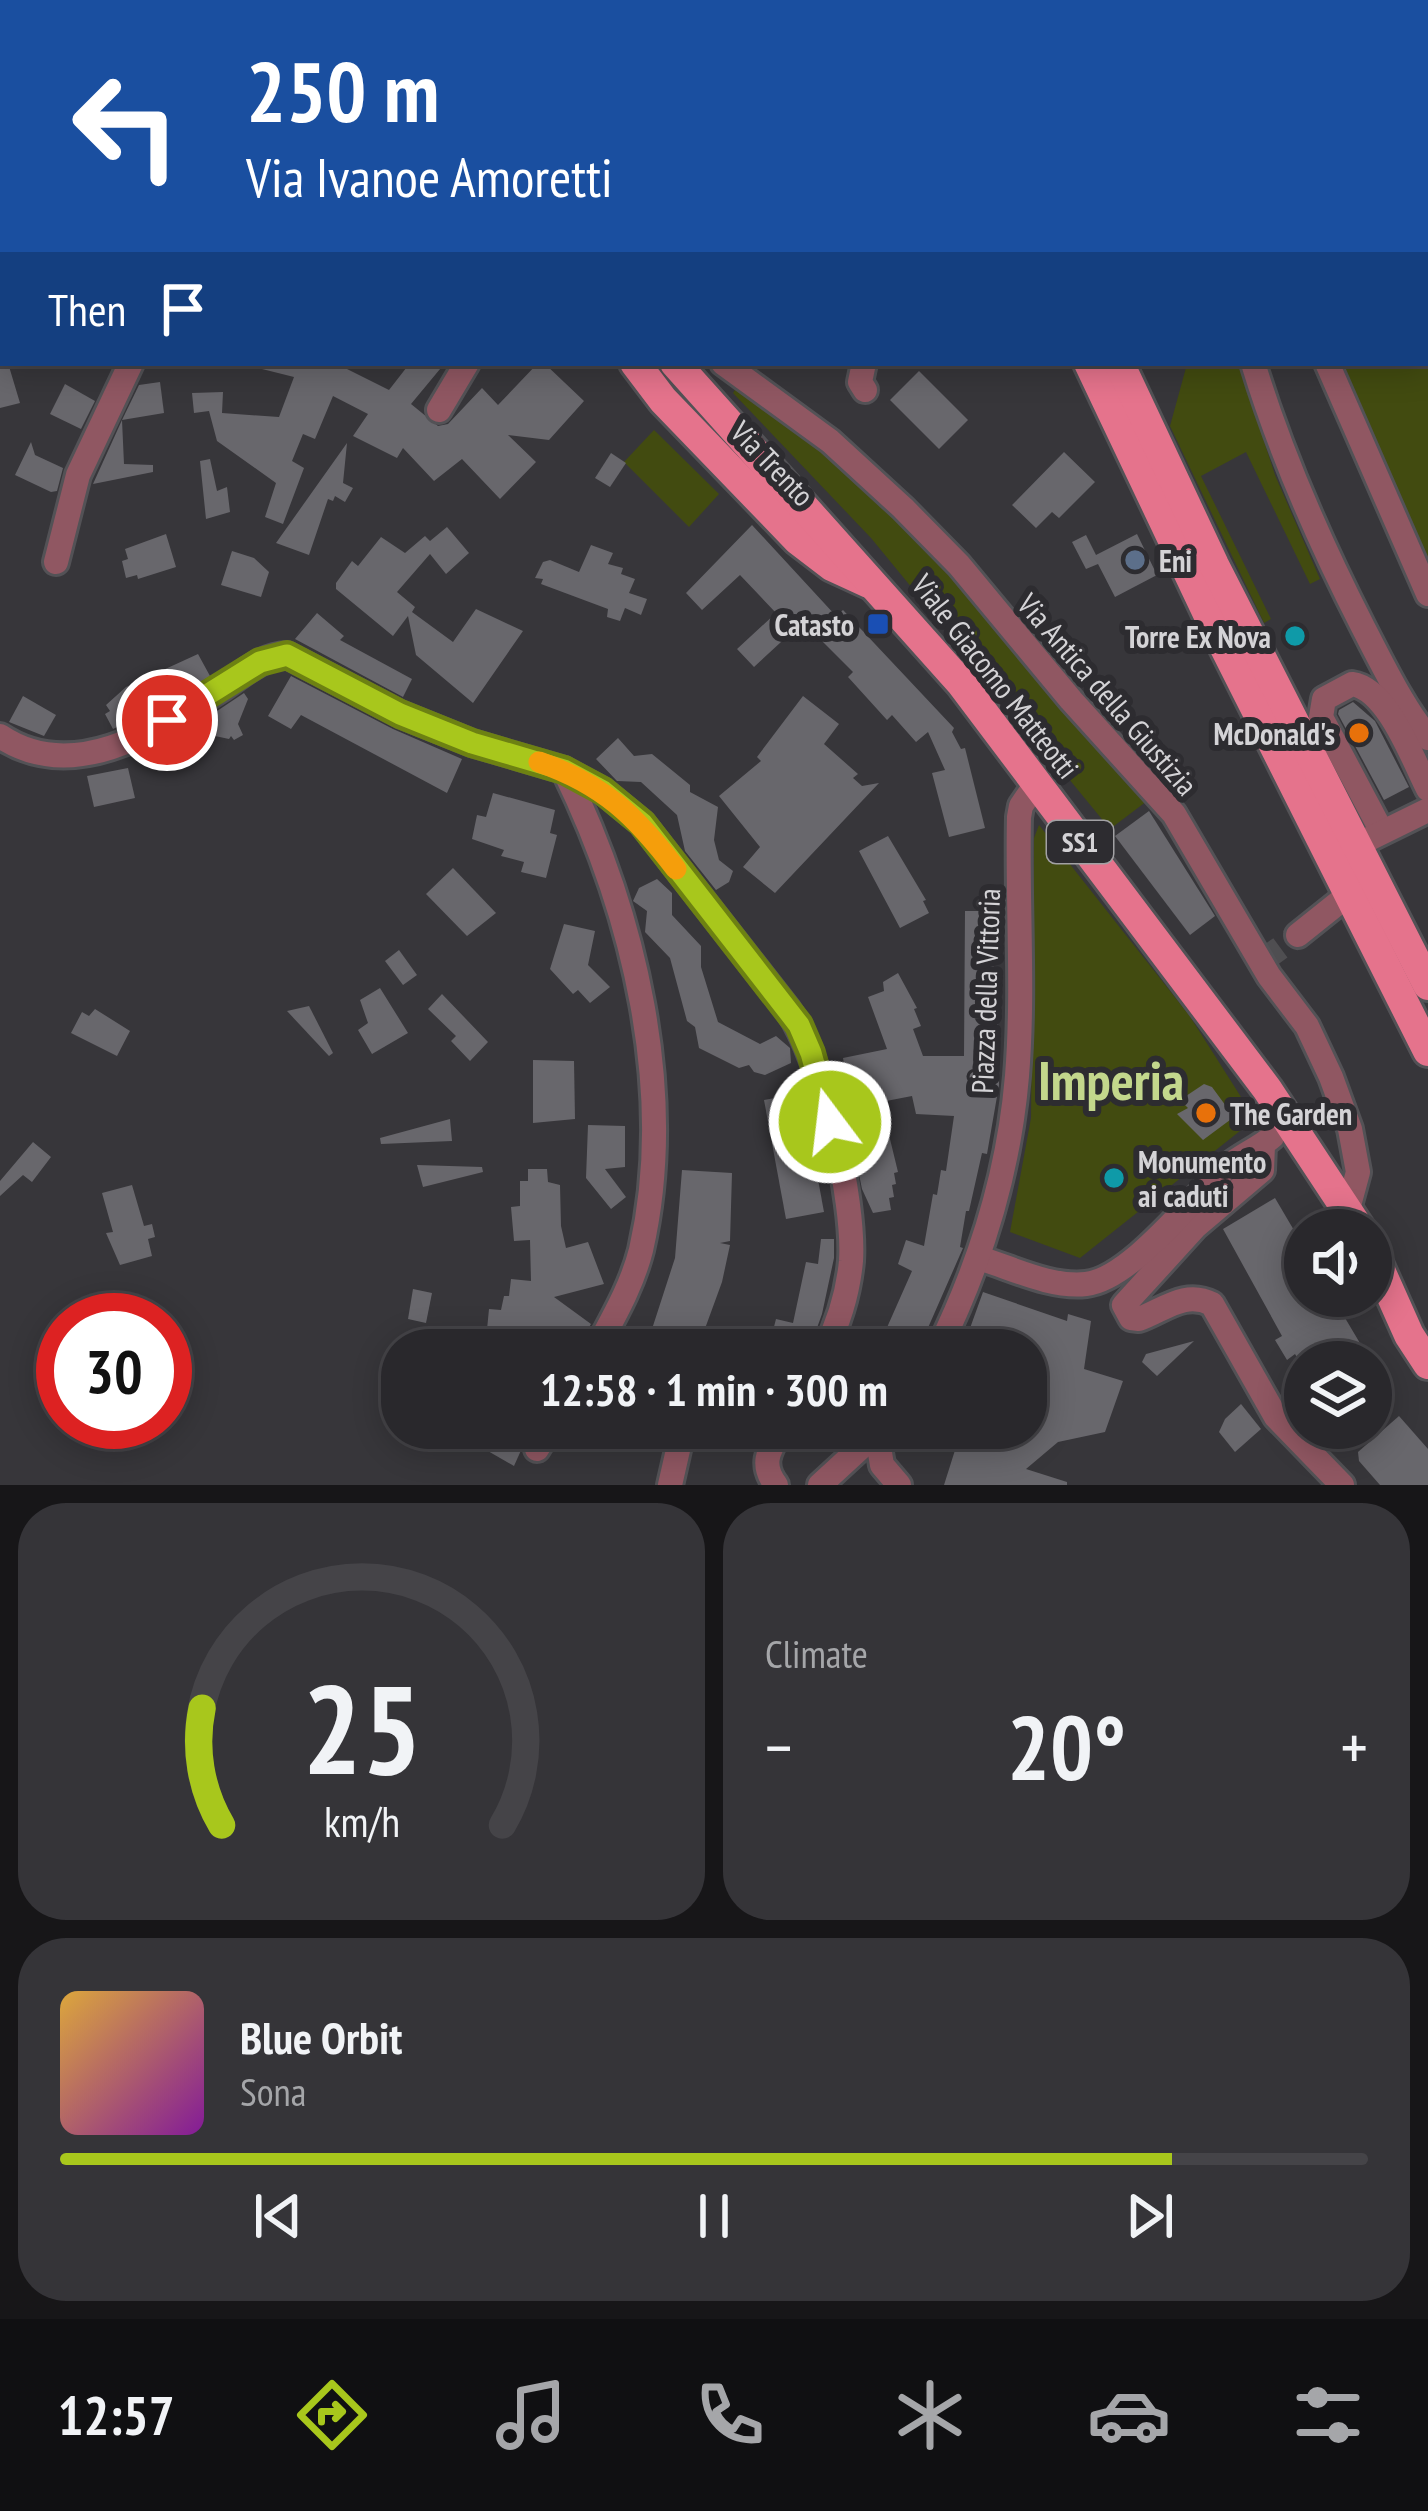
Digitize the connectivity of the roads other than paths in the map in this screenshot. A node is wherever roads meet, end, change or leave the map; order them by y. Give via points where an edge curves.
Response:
1 (129, 366) edge
2 (465, 366) edge
3 (637, 366) edge
4 (678, 366) edge
5 (727, 366) edge
6 (863, 366) edge
7 (1090, 366) edge
8 (1120, 366) edge
9 (1254, 366) edge
10 (1328, 366) edge
11 (866, 390) dead end
12 (439, 410) dead end
13 (789, 487) junction
14 (754, 495) junction
15 (56, 562) dead end
16 (880, 588) junction
17 (1428, 594) edge
18 (0, 736) edge
19 (1428, 738) edge
20 (564, 770) junction
21 (1036, 784) junction
22 (1428, 790) edge
23 (1428, 810) edge
24 (1370, 838) junction
25 (1348, 895) junction
26 (1298, 934) tunnel mouth
27 (1428, 985) edge
28 (1428, 1052) edge
29 (1289, 1123) junction
30 (1263, 1145) junction
31 (1347, 1209) edge
32 (1355, 1209) edge
33 (979, 1258) junction
34 (1392, 1297) edge
35 (608, 1329) edge
36 (833, 1329) edge
37 (947, 1329) edge
38 (1428, 1364) edge
39 (678, 1449) edge
40 (770, 1449) edge
41 (859, 1449) edge
42 (881, 1449) edge
43 (670, 1485) edge
44 (776, 1485) edge
45 (820, 1485) edge
46 (899, 1485) edge
47 (1342, 1485) edge

1 - 15 street via 78,475
2 - 12 street
3 - 14 main road, Via Trento
4 - 13 main road, Viale Giacomo Matteotti / SS1
5 - 32 street, Via Antica della Giustizia via 830,441 903,508 1178,810 1261,962 1307,1026 1350,1129
6 - 11 street
7 - 25 main road
8 - 24 main road via 1214,565
9 - 19 street via 1338,579
10 - 17 street
13 - 14 main road
13 - 16 main road, Viale Giacomo Matteotti / SS1
14 - 16 main road, Via Trento via 832,566
16 - 21 main road, Viale Giacomo Matteotti / SS1
18 - 20 street via 41,754 86,756 287,655 400,714
20 - 35 street via 605,867 654,1093 640,1252
20 - 36 street via 642,823 806,1039 851,1234
21 - 29 main road, Viale Giacomo Matteotti / SS1
21 - 33 street, Piazza della Vittoria via 1018,818 1016,1081
22 - 24 street via 1368,689 1352,684 1324,699 1321,717
23 - 24 street
24 - 27 main road
25 - 26 street
25 - 28 main road
29 - 30 street
29 - 31 main road, Viale Giacomo Matteotti / SS1
30 - 33 street via 1226,1168 1104,1280 1057,1283
30 - 47 street via 1262,1170 1196,1226 1124,1305 1139,1319 1184,1298 1212,1304 1276,1418
33 - 37 street, Piazza della Vittoria
34 - 38 main road
39 - 43 street
40 - 44 street
41 - 45 street
42 - 46 street via 882,1465

